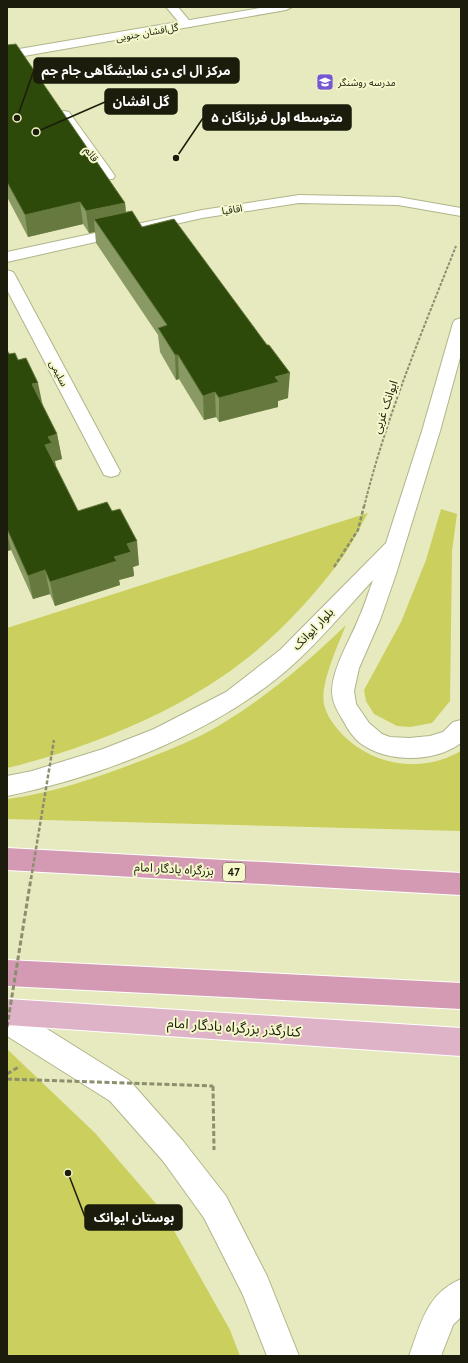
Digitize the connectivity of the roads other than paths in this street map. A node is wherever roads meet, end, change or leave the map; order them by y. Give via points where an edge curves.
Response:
1 (229, 7) edge
2 (286, 7) edge
3 (176, 11) edge
4 (187, 25) junction
5 (7, 47) edge
6 (14, 55) edge
7 (30, 67) edge
8 (57, 105) edge
9 (108, 176) edge
10 (461, 212) edge
11 (7, 257) edge
12 (7, 275) edge
13 (461, 323) edge
14 (111, 471) dead end
15 (398, 541) junction
16 (461, 729) edge
17 (7, 786) edge
18 (7, 859) edge
19 (461, 884) edge
20 (7, 973) edge
21 (461, 996) edge
22 (7, 1012) edge
23 (7, 1020) edge
24 (461, 1042) edge
25 (461, 1295) edge
26 (283, 1356) edge
27 (425, 1356) edge

1 - 3 street, گل‌افشان جنوبی
2 - 4 street, گل‌افشان جنوبی
3 - 4 street
3 - 5 street, گل‌افشان جنوبی
4 - 6 street, گل‌افشان جنوبی
6 - 7 street
8 - 9 street, قائم
10 - 11 street, اقاقیا via 398,201 298,199 202,214
12 - 14 street, سلیمی
13 - 15 street, بلوار ایوانک
15 - 16 street via 366,630 344,678 344,700 357,727 372,740 398,748 424,748 456,735
15 - 17 street, بلوار ایوانک via 288,656 234,698 162,736 107,758
18 - 19 highway, بزرگراه یادگار امام / 47
20 - 21 highway
22 - 24 main road, کنارگذر بزرگراه یادگار امام
23 - 26 street via 120,1091 173,1151 215,1207 256,1287
25 - 27 street via 441,1314

